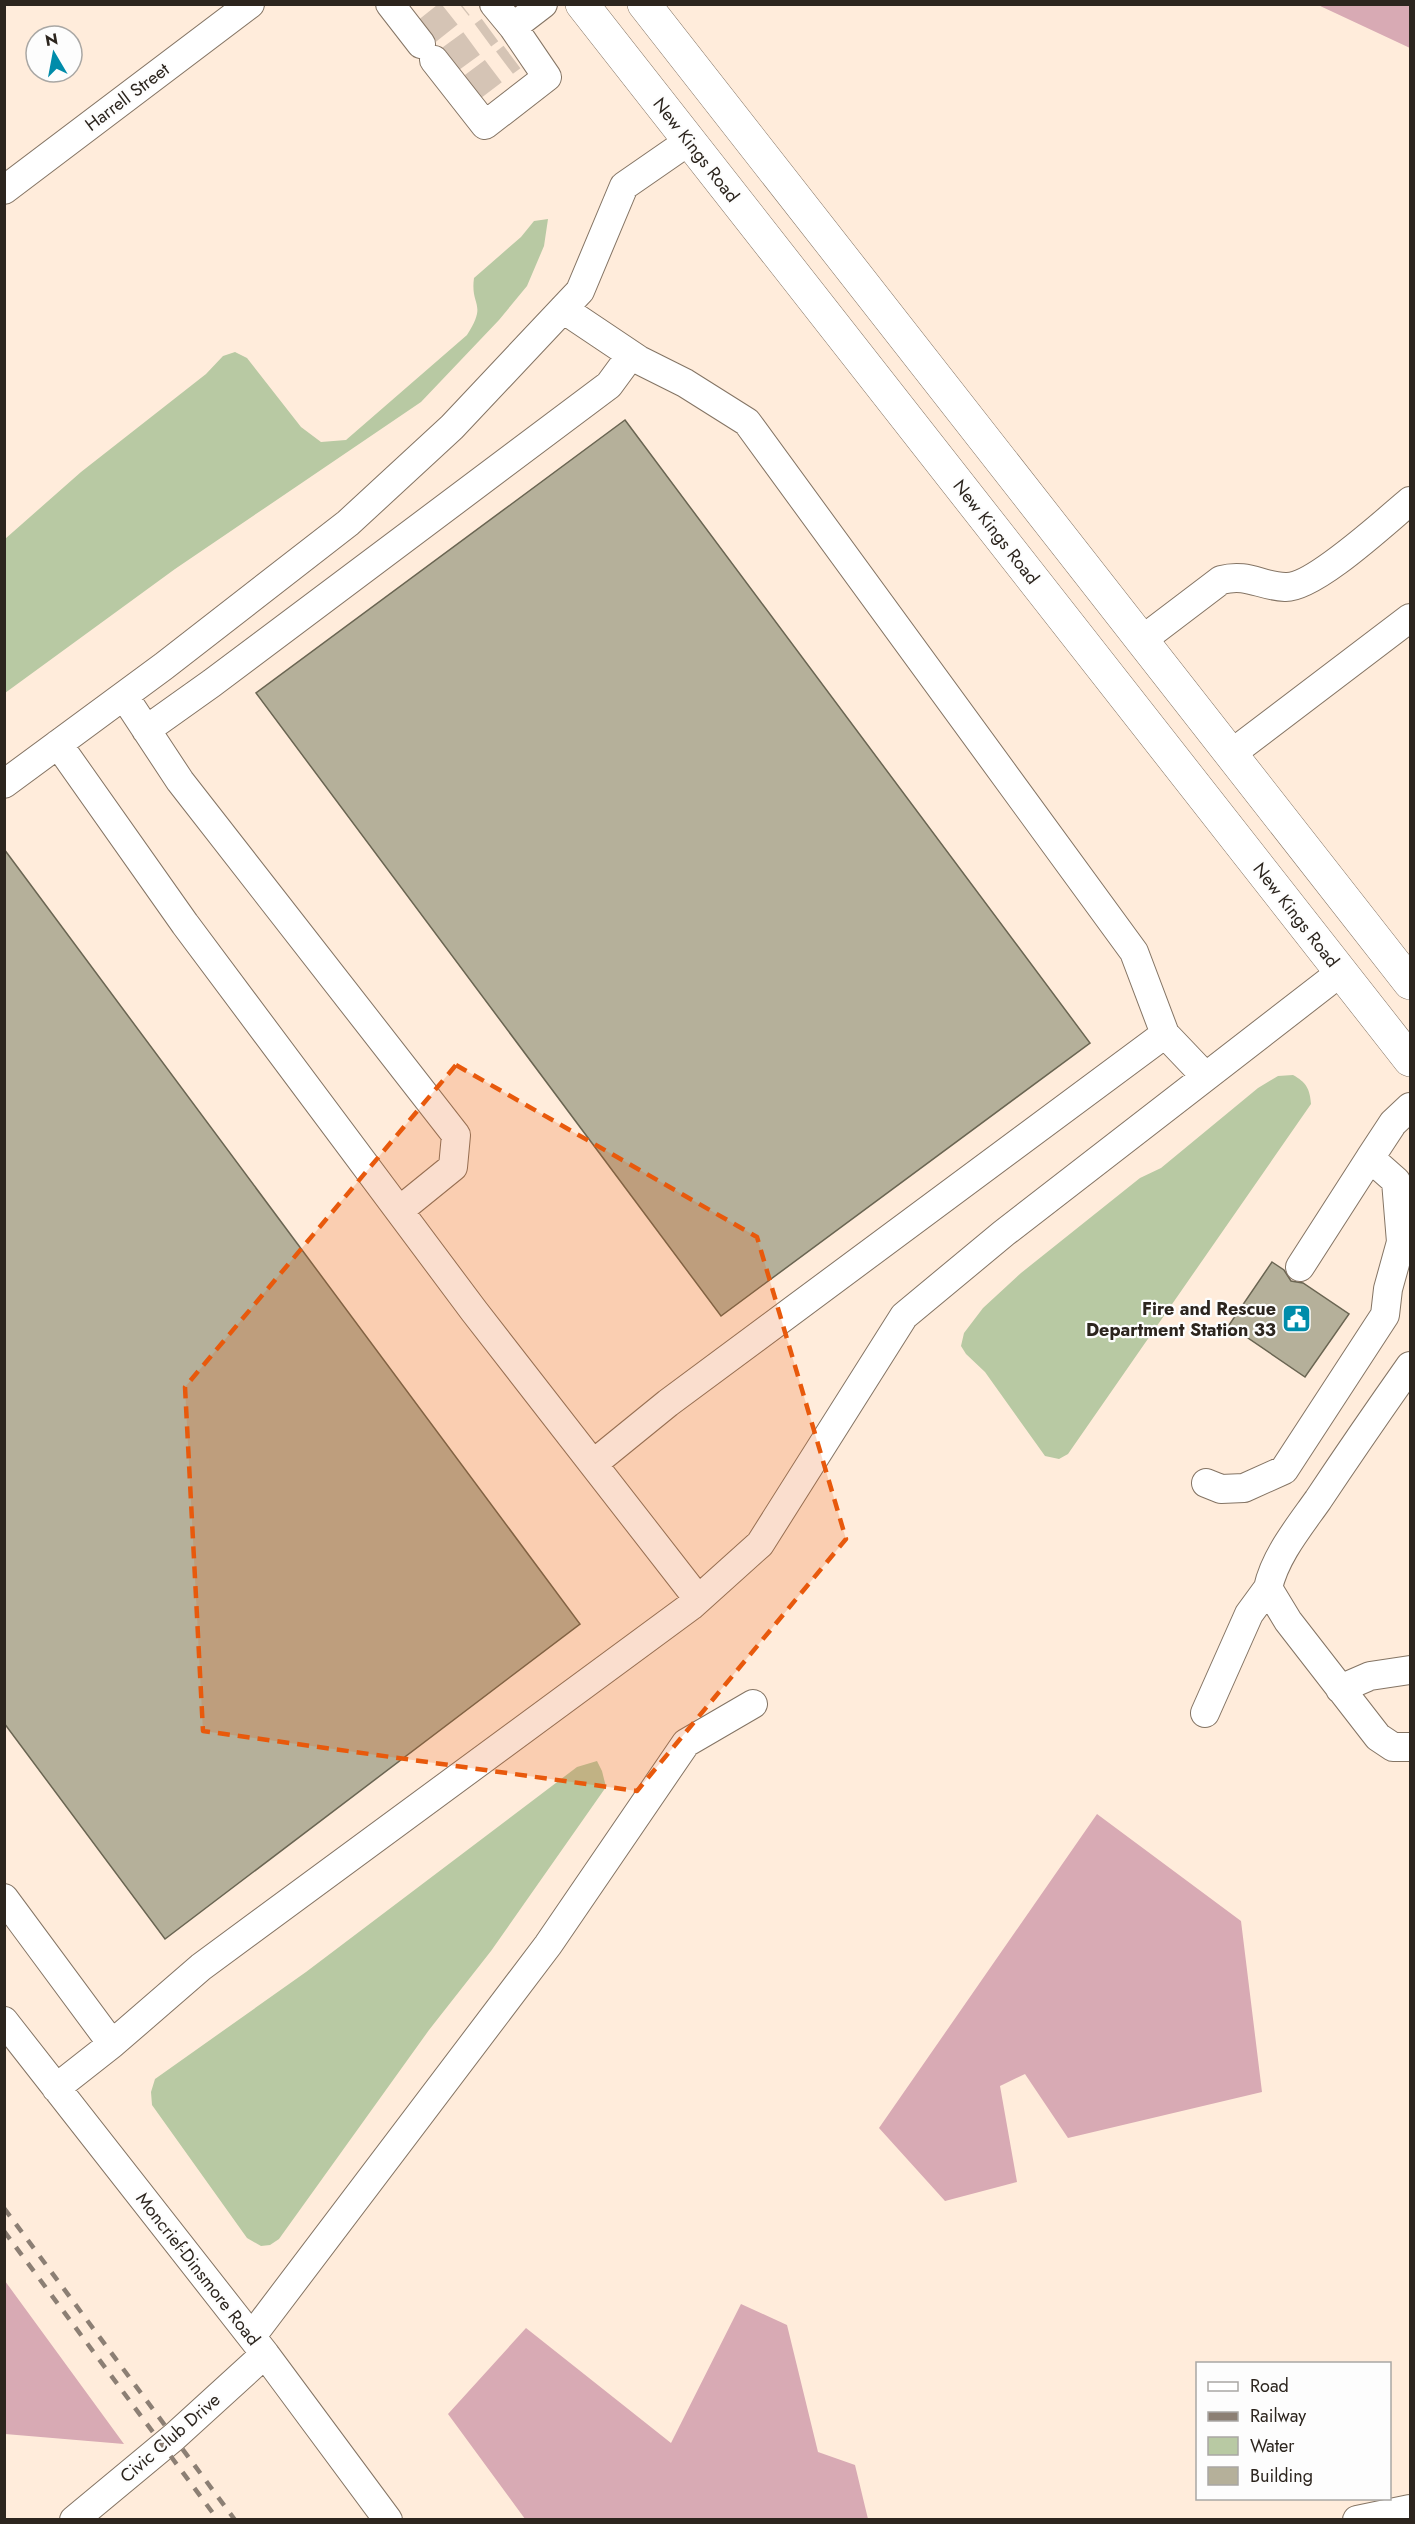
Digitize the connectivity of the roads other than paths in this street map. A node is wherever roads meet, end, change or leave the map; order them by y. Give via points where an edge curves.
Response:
1 (250, 4) edge
2 (543, 4) edge
3 (582, 4) edge
4 (644, 4) edge
5 (396, 7) edge
6 (507, 31) edge
7 (689, 141) junction
8 (774, 172) junction
9 (4, 190) edge
10 (563, 309) junction
11 (631, 354) junction
12 (1410, 501) edge
13 (1410, 618) edge
14 (1142, 640) junction
15 (124, 696) junction
16 (146, 730) junction
17 (58, 744) junction
18 (1231, 754) junction
19 (4, 784) edge
20 (1341, 972) junction
21 (1410, 983) edge
22 (1165, 1034) junction
23 (1410, 1060) edge
24 (1205, 1076) junction
25 (1410, 1107) edge
26 (1370, 1158) junction
27 (400, 1210) junction
28 (1300, 1267) dead end
29 (1410, 1366) edge
30 (593, 1464) junction
31 (1206, 1483) dead end
32 (1268, 1588) junction
33 (698, 1599) junction
34 (1410, 1670) edge
35 (1340, 1689) junction
36 (753, 1704) dead end
37 (1205, 1713) dead end
38 (1410, 1747) edge
39 (4, 1898) edge
40 (4, 2021) edge
41 (112, 2044) junction
42 (56, 2088) junction
43 (258, 2345) junction
44 (1410, 2509) edge
45 (74, 2520) edge
46 (388, 2520) edge
47 (1357, 2520) edge

1 - 9 street, Harrell Street
2 - 6 street
3 - 7 highway, New Kings Road
4 - 8 highway
5 - 6 street via 466,92 485,125 547,77
7 - 8 highway via 707,138 724,142
7 - 10 street via 624,186 580,291
7 - 20 highway, New Kings Road
8 - 14 highway
10 - 11 street
10 - 15 street via 452,427 348,523
11 - 16 street via 606,387
11 - 22 street via 747,422 1134,952
12 - 14 street via 1317,577 1286,588 1236,576 1221,580
13 - 18 street
14 - 18 highway
15 - 16 street
15 - 17 street
16 - 27 street via 180,781 456,1135 453,1167
17 - 19 street
17 - 27 street via 185,924
18 - 21 highway
20 - 23 highway, New Kings Road
20 - 24 street
22 - 24 street
22 - 30 street via 668,1403
24 - 33 street via 904,1316 760,1544
25 - 26 street via 1393,1123
26 - 28 street
26 - 31 street via 1395,1181 1401,1242 1384,1315 1284,1470 1244,1488 1221,1490
27 - 30 street
29 - 32 street via 1298,1528 1271,1572
30 - 33 street
32 - 35 street
32 - 37 street via 1249,1614
33 - 41 street via 201,1967
34 - 35 street via 1370,1676
35 - 38 street via 1378,1737 1393,1747
36 - 43 street, Civic Club Drive via 686,1743 548,1945
39 - 41 street
40 - 42 street, Moncrief-Dinsmore Road
41 - 42 street
42 - 43 street, Moncrief-Dinsmore Road
43 - 45 street, Civic Club Drive via 174,2437
43 - 46 street, Moncrief-Dinsmore Road
44 - 47 street

